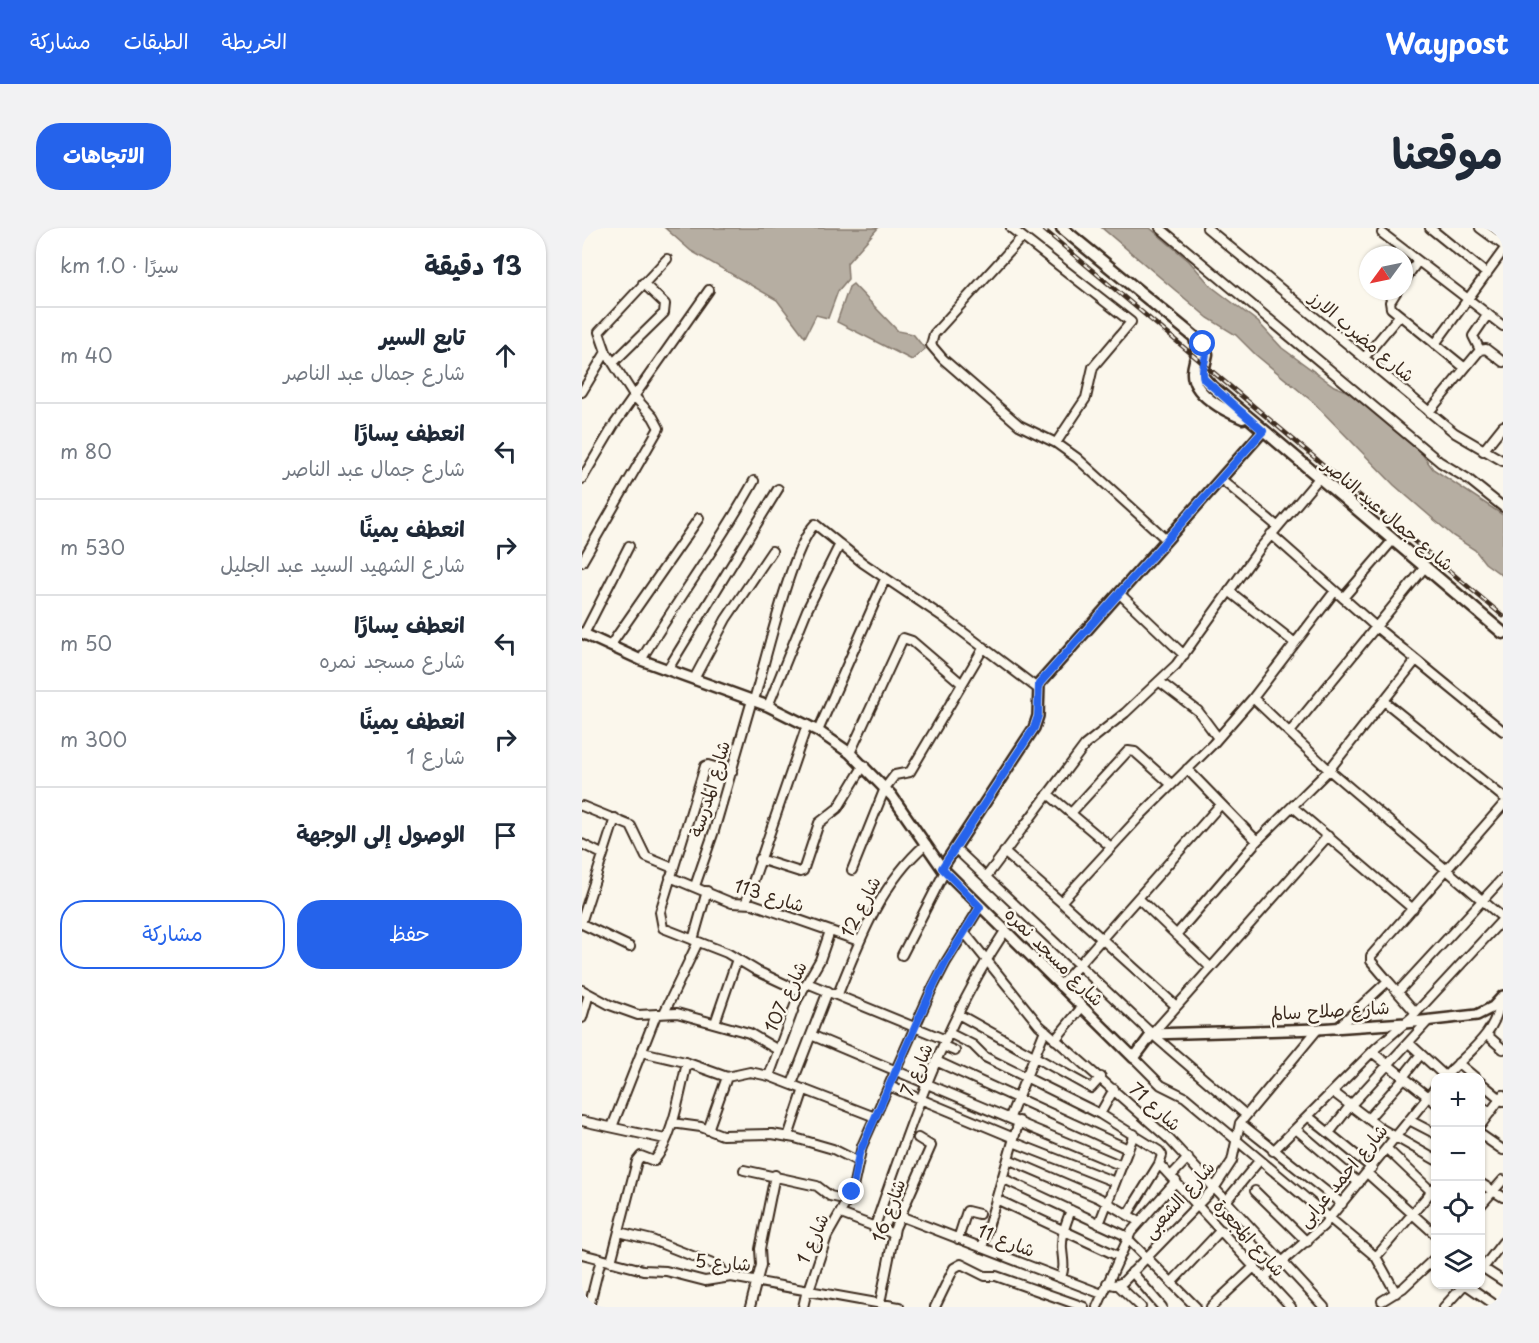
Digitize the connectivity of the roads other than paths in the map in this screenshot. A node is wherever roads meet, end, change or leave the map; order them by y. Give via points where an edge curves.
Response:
1 (1011, 228) edge
2 (1062, 228) edge
3 (1160, 228) edge
4 (1207, 228) edge
5 (1430, 228) edge
6 (1480, 228) edge
7 (1382, 233) dead end
8 (1022, 237) junction
9 (1503, 244) edge
10 (1503, 251) edge
11 (667, 259) dead end
12 (1418, 261) junction
13 (1413, 268) edge
14 (1487, 274) junction
15 (643, 283) junction
16 (709, 290) dead end
17 (1468, 299) junction
18 (1391, 300) edge
19 (1488, 314) junction
20 (1399, 316) junction
21 (1503, 326) edge
22 (1435, 344) junction
23 (1480, 350) junction
24 (606, 352) junction
25 (1364, 358) junction
26 (1503, 362) edge
27 (613, 363) junction
28 (1465, 368) junction
29 (582, 392) edge
30 (634, 396) junction
31 (1429, 412) junction
32 (1503, 426) edge
33 (1263, 431) junction
34 (1056, 443) junction
35 (1483, 452) junction
36 (1503, 461) edge
37 (1319, 478) junction
38 (582, 479) edge
39 (1221, 479) junction
40 (754, 481) dead end
41 (778, 489) dead end
42 (1503, 507) edge
43 (699, 518) dead end
44 (1277, 526) junction
45 (1271, 534) junction
46 (1167, 540) junction
47 (1393, 540) junction
48 (840, 544) junction
49 (628, 546) dead end
50 (772, 551) dead end
51 (582, 562) edge
52 (1425, 567) junction
53 (885, 579) junction
54 (1229, 591) junction
55 (1335, 591) junction
56 (1120, 594) junction
57 (1343, 598) junction
58 (1376, 627) junction
59 (1503, 633) edge
60 (583, 634) edge
61 (1294, 643) junction
62 (610, 646) junction
63 (984, 647) junction
64 (1184, 655) junction
65 (641, 660) junction
66 (1416, 660) junction
67 (668, 669) junction
68 (694, 679) junction
69 (1160, 682) junction
70 (961, 683) junction
71 (1037, 688) junction
72 (1253, 698) junction
73 (753, 700) junction
74 (1384, 702) junction
75 (768, 706) junction
76 (807, 724) junction
77 (819, 731) junction
78 (1503, 731) edge
79 (1290, 732) junction
80 (1218, 738) junction
81 (850, 753) junction
82 (864, 765) junction
83 (1187, 769) junction
84 (1329, 770) junction
85 (732, 772) junction
86 (1171, 784) junction
87 (885, 788) junction
88 (1048, 794) junction
89 (1503, 797) edge
90 (1221, 804) junction
91 (582, 806) edge
92 (1503, 806) edge
93 (1293, 807) junction
94 (1071, 813) junction
95 (615, 818) junction
96 (1328, 836) junction
97 (1257, 841) junction
98 (582, 844) edge
99 (926, 844) junction
100 (955, 848) junction
101 (1111, 848) junction
102 (1005, 852) junction
103 (602, 854) junction
104 (759, 859) junction
105 (673, 868) junction
106 (852, 870) dead end
107 (944, 870) junction
108 (1447, 871) junction
109 (670, 877) junction
110 (986, 877) junction
111 (1502, 880) edge
112 (695, 886) junction
113 (708, 891) junction
114 (1138, 898) junction
115 (1483, 901) junction
116 (746, 902) junction
117 (1061, 902) junction
118 (980, 907) junction
119 (1413, 909) junction
120 (1503, 919) edge
121 (582, 920) edge
122 (1005, 931) junction
123 (830, 932) junction
124 (964, 932) junction
125 (1176, 935) junction
126 (1102, 939) junction
127 (696, 941) junction
128 (859, 941) junction
129 (630, 947) dead end
130 (902, 955) dead end
131 (737, 959) junction
132 (986, 959) junction
133 (1080, 964) junction
134 (1209, 966) junction
135 (1388, 981) junction
136 (807, 983) junction
137 (1060, 986) junction
138 (828, 991) junction
139 (586, 992) edge
140 (802, 992) junction
141 (1398, 992) junction
142 (838, 994) junction
143 (1501, 998) edge
144 (1175, 1005) junction
145 (1082, 1007) junction
146 (1416, 1013) junction
147 (660, 1014) junction
148 (958, 1014) junction
149 (582, 1018) edge
150 (1429, 1020) junction
151 (715, 1023) junction
152 (1405, 1023) junction
153 (1500, 1024) edge
154 (915, 1027) junction
155 (1318, 1029) junction
156 (1336, 1029) junction
157 (1045, 1030) junction
158 (1152, 1034) junction
159 (811, 1035) junction
160 (1486, 1035) junction
161 (946, 1040) junction
162 (1055, 1040) junction
163 (1410, 1044) junction
164 (1503, 1049) edge
165 (778, 1050) junction
166 (955, 1051) dead end
167 (642, 1052) junction
168 (1372, 1052) junction
169 (1421, 1054) junction
170 (1034, 1055) junction
171 (1134, 1058) junction
172 (936, 1060) junction
173 (687, 1063) junction
174 (1458, 1063) junction
175 (1388, 1065) junction
176 (896, 1071) junction
177 (1441, 1073) edge
178 (1449, 1073) edge
179 (1471, 1073) edge
180 (769, 1076) junction
181 (1026, 1076) junction
182 (728, 1077) junction
183 (1101, 1077) junction
184 (1403, 1078) junction
185 (792, 1084) junction
186 (927, 1084) junction
187 (889, 1086) junction
188 (1485, 1086) edge
189 (804, 1089) junction
190 (1114, 1089) junction
191 (1333, 1092) junction
192 (1431, 1093) edge
193 (1018, 1097) junction
194 (1427, 1098) junction
195 (1502, 1098) edge
196 (921, 1099) junction
197 (1431, 1101) edge
198 (1350, 1106) junction
199 (1485, 1110) edge
200 (1490, 1113) junction
201 (1100, 1114) junction
202 (1246, 1115) junction
203 (1010, 1117) junction
204 (1309, 1117) junction
205 (875, 1118) junction
206 (1368, 1119) junction
207 (1409, 1120) junction
208 (1485, 1120) edge
209 (582, 1121) edge
210 (1019, 1121) junction
211 (672, 1123) junction
212 (1240, 1123) junction
213 (612, 1127) junction
214 (708, 1130) junction
215 (1297, 1130) junction
216 (1431, 1131) edge
217 (1329, 1133) junction
218 (1134, 1134) junction
219 (788, 1137) junction
220 (1485, 1137) edge
221 (918, 1138) dead end
222 (1395, 1138) junction
223 (665, 1139) junction
224 (1014, 1140) junction
225 (1237, 1141) junction
226 (1128, 1149) junction
227 (1387, 1149) junction
228 (1503, 1150) edge
229 (1273, 1151) junction
230 (1431, 1157) edge
231 (1188, 1158) junction
232 (1008, 1159) junction
233 (857, 1161) junction
234 (1259, 1161) junction
235 (1159, 1164) junction
236 (1122, 1166) junction
237 (744, 1170) dead end
238 (1369, 1171) junction
239 (775, 1175) junction
240 (1002, 1178) junction
241 (1173, 1178) junction
242 (1503, 1180) edge
243 (1115, 1182) junction
244 (1359, 1183) junction
245 (1485, 1185) edge
246 (1215, 1187) junction
247 (1431, 1187) edge
248 (1495, 1190) junction
249 (1254, 1191) dead end
250 (1431, 1191) edge
251 (1503, 1197) edge
252 (996, 1198) junction
253 (848, 1200) junction
254 (1227, 1200) junction
255 (1485, 1201) edge
256 (1107, 1203) junction
257 (1341, 1204) junction
258 (1199, 1205) junction
259 (1071, 1210) junction
260 (841, 1214) junction
261 (979, 1214) dead end
262 (1128, 1214) junction
263 (1412, 1215) junction
264 (900, 1216) junction
265 (1329, 1219) junction
266 (1138, 1221) junction
267 (1099, 1224) junction
268 (874, 1228) junction
269 (1063, 1230) junction
270 (1221, 1230) junction
271 (1431, 1231) edge
272 (619, 1232) junction
273 (894, 1234) junction
274 (1127, 1238) junction
275 (958, 1239) junction
276 (1307, 1242) junction
277 (1503, 1242) edge
278 (982, 1248) junction
279 (582, 1254) edge
280 (1118, 1256) junction
281 (1147, 1257) junction
282 (1376, 1257) junction
283 (601, 1259) junction
284 (611, 1262) junction
285 (1283, 1262) junction
286 (1431, 1263) edge
287 (1485, 1263) edge
288 (1255, 1266) junction
289 (1485, 1269) edge
290 (1132, 1272) junction
291 (726, 1277) junction
292 (1265, 1277) junction
293 (1061, 1278) junction
294 (758, 1281) junction
295 (1503, 1281) edge
296 (1172, 1282) junction
297 (1107, 1283) junction
298 (1119, 1285) junction
299 (1461, 1289) edge
300 (1472, 1289) edge
301 (808, 1290) junction
302 (1396, 1293) junction
303 (1102, 1294) junction
304 (1451, 1300) junction
305 (1382, 1301) dead end
306 (880, 1303) junction
307 (589, 1307) edge
308 (750, 1307) edge
309 (803, 1307) edge
310 (899, 1307) edge
311 (935, 1307) edge
312 (1084, 1307) edge
313 (1096, 1307) edge
314 (1141, 1307) edge
315 (1162, 1307) edge
316 (1196, 1307) edge
317 (1211, 1307) edge
318 (1291, 1307) edge
319 (1324, 1307) edge
320 (1444, 1307) edge
321 (1457, 1307) edge
322 (1498, 1307) edge

1 - 8 street
2 - 33 main road, شارع جمال عبد الناصر via 1207,351 1204,379
3 - 42 street via 1440,462
4 - 25 street, شارع مضرب الارز
5 - 14 street
6 - 9 street
7 - 12 street
8 - 34 street via 1131,322 1093,367 1086,398
8 - 34 street via 930,341 943,359 1004,412
10 - 14 street
11 - 15 street
12 - 13 street
12 - 17 street
14 - 17 street
15 - 24 street via 599,332
15 - 27 street via 665,304 664,313
16 - 30 street
17 - 19 street
17 - 22 street
18 - 20 street via 1389,304
19 - 21 street
19 - 23 street via 1473,336
20 - 22 street
20 - 25 street
22 - 28 street
23 - 26 street via 1486,349
23 - 28 street
24 - 27 street
24 - 29 street
25 - 31 street, شارع مضرب الارز
27 - 30 street
28 - 31 street
30 - 38 street
30 - 51 street via 658,422 658,431
31 - 35 street, شارع مضرب الارز
32 - 35 street
33 - 37 main road, شارع جمال عبد الناصر
33 - 39 street
34 - 46 street
35 - 36 street, شارع مضرب الارز
37 - 44 street
37 - 47 main road, شارع جمال عبد الناصر
39 - 44 street
39 - 46 street
40 - 65 street
41 - 67 street
43 - 62 street
44 - 45 street
45 - 54 street
45 - 55 street
46 - 56 street
47 - 52 main road, شارع جمال عبد الناصر
47 - 57 street
48 - 53 street
48 - 73 street, شارع المدرسة via 817,524 812,528 787,588
48 - 75 street via 807,610
49 - 60 street
50 - 68 street via 726,619
52 - 58 street
52 - 59 main road, شارع جمال عبد الناصر
53 - 63 street
53 - 77 street
54 - 61 street
54 - 64 street
55 - 57 street
55 - 61 street
56 - 64 street
56 - 71 street
57 - 58 street
58 - 66 street
58 - 79 street
60 - 62 street, شارع مسجد نمره
61 - 72 street
62 - 65 street, شارع مسجد نمره
63 - 70 street
63 - 71 street
64 - 69 street
65 - 67 street, شارع مسجد نمره
66 - 74 street
66 - 78 street
67 - 68 street, شارع مسجد نمره
68 - 73 street, شارع مسجد نمره
69 - 80 street via 1198,711
69 - 88 street via 1091,738
70 - 81 street via 912,641 903,638
70 - 87 street via 909,773 895,775
71 - 100 street via 1038,716 1034,728
72 - 79 street
72 - 80 street
73 - 75 street, شارع مسجد نمره
73 - 85 street, شارع المدرسة
74 - 84 street
74 - 89 street
75 - 76 street, شارع مسجد نمره
76 - 77 street, شارع مسجد نمره
76 - 104 street
77 - 81 street, شارع مسجد نمره
79 - 84 street
80 - 83 street
81 - 82 street, شارع مسجد نمره
82 - 87 street, شارع مسجد نمره
82 - 104 street via 838,808 819,823 803,871
83 - 86 street
83 - 90 street
84 - 93 street
84 - 108 street
85 - 105 street via 705,766
85 - 112 street, شارع المدرسة
86 - 94 street via 1135,752 1128,751
86 - 101 street
87 - 99 street, شارع مسجد نمره
87 - 106 street
88 - 94 street
88 - 102 street
90 - 97 street
90 - 114 street
91 - 95 street
92 - 108 street
93 - 96 street
93 - 97 street
94 - 101 street
95 - 103 street
95 - 105 street via 633,829 646,856
96 - 119 street
96 - 134 street
97 - 125 street
98 - 103 street
99 - 107 street, شارع مسجد نمره
99 - 128 street, شارع 12 via 892,879
100 - 107 street
100 - 110 street
101 - 117 street
102 - 110 street
102 - 117 street
103 - 121 street
104 - 116 street
105 - 109 street
107 - 118 street, شارع مسجد نمره
107 - 130 street
108 - 115 street
108 - 119 street
109 - 112 street, شارع 113
109 - 127 street via 660,912 665,930
110 - 133 street
111 - 115 street
112 - 113 street, شارع 113
113 - 116 street, شارع 113 via 732,903
113 - 127 street
114 - 125 street
114 - 126 street
115 - 120 street
115 - 141 street
116 - 123 street, شارع 113
117 - 126 street
118 - 122 street, شارع مسجد نمره
118 - 124 street, شارع 1
119 - 135 street via 1370,958
120 - 146 street
121 - 129 street
122 - 132 street, شارع 7
122 - 137 street, شارع مسجد نمره
123 - 128 street, شارع 113
123 - 136 street, شارع 107
124 - 132 street, شارع 71
124 - 154 street, شارع 1
125 - 134 street
126 - 133 street
126 - 144 street
127 - 131 street
127 - 147 street
128 - 142 street, شارع 12
131 - 140 street
131 - 151 street
132 - 148 street, شارع 7
132 - 157 street, شارع 71
133 - 137 street
133 - 158 street
134 - 144 street
135 - 141 street
135 - 156 street
136 - 138 street
136 - 140 street, شارع 107
137 - 145 street, شارع مسجد نمره
138 - 142 street
138 - 159 street
139 - 147 street via 623,1010 645,1016
139 - 149 street
140 - 165 street, شارع 107
141 - 146 street
142 - 154 street
143 - 150 street, شارع صلاح سالم via 1477,1015
143 - 153 street
144 - 158 street
145 - 162 street
145 - 171 street, شارع مسجد نمره
146 - 152 street
147 - 151 street via 677,1012
147 - 167 street
148 - 161 street, شارع 7
148 - 170 street
150 - 152 street, شارع صلاح سالم
150 - 163 street
151 - 165 street via 749,1033
152 - 156 street, شارع صلاح سالم
152 - 168 street
153 - 160 street
154 - 161 street
154 - 176 street, شارع 1
155 - 156 street, شارع صلاح سالم
155 - 158 street, شارع صلاح سالم
155 - 202 street, شارع الشعبى
157 - 162 street, شارع 71
157 - 170 street
158 - 171 street
158 - 202 street
159 - 176 street
159 - 185 street
160 - 164 street
160 - 174 street
161 - 166 street
161 - 172 street, شارع 7
161 - 181 street via 973,1045 985,1057
162 - 183 street, شارع 71
163 - 169 street
163 - 175 street
165 - 180 street, شارع 107
167 - 173 street
167 - 213 street
168 - 175 street
168 - 191 street
169 - 177 street
169 - 184 street
170 - 181 street
170 - 183 street via 1092,1088
171 - 225 street, شارع مسجد نمره via 1161,1085 1185,1097
172 - 186 street, شارع 7
172 - 193 street
173 - 182 street
173 - 211 street
174 - 178 street
174 - 179 street
175 - 184 street
175 - 198 street
176 - 186 street
176 - 187 street, شارع 1
180 - 182 street via 750,1072
180 - 185 street
181 - 193 street
181 - 201 street
182 - 214 street
183 - 190 street, شارع 71
184 - 194 street
184 - 206 street
185 - 189 street
186 - 196 street, شارع 7
186 - 203 street
187 - 196 street
187 - 205 street, شارع 1
188 - 195 street
189 - 205 street
189 - 219 street
190 - 201 street
190 - 231 street, شارع 71
191 - 198 street
191 - 204 street
192 - 194 street, شارع احمد عرابى
193 - 203 street
193 - 226 street
194 - 197 street
194 - 207 street, شارع احمد عرابى
195 - 200 street
196 - 224 street
196 - 268 street, شارع 7
198 - 206 street
198 - 217 street
199 - 200 street
200 - 208 street
201 - 218 street
202 - 212 street, شارع الشعبى
203 - 210 street
204 - 215 street
204 - 217 street
205 - 233 street, شارع 1
206 - 222 street
207 - 216 street
207 - 222 street, شارع احمد عرابى
209 - 213 street
210 - 224 street
210 - 236 street
211 - 214 street
211 - 223 street
212 - 225 street, شارع الشعبى
212 - 229 street
213 - 223 street
214 - 219 street via 722,1135
215 - 229 street
215 - 244 street
217 - 238 street
218 - 226 street
218 - 235 street, شارع المجعرة via 1161,1154
219 - 233 street via 833,1149
220 - 228 street
221 - 264 street, شارع 16 via 931,1146
222 - 227 street, شارع احمد عرابى
222 - 230 street
223 - 272 street via 655,1160 638,1158
224 - 232 street
224 - 243 street
225 - 234 street, شارع مسجد نمره
225 - 246 street, شارع الشعبى via 1232,1161
226 - 236 street
227 - 238 street, شارع احمد عرابى
227 - 247 street
229 - 257 street
231 - 241 street
231 - 246 street, شارع 71
232 - 240 street
232 - 256 street
233 - 253 street, شارع 1
234 - 254 street
234 - 265 street, شارع مسجد نمره
235 - 241 street, شارع المجعرة
235 - 262 street
236 - 243 street
237 - 239 street
238 - 244 street, شارع احمد عرابى
238 - 263 street
239 - 253 street via 817,1186 830,1196
239 - 294 street via 760,1249
240 - 252 street
240 - 259 street
241 - 258 street, شارع المجعرة
241 - 266 street
242 - 248 street
243 - 256 street
244 - 257 street, شارع احمد عرابى
245 - 248 street
246 - 254 street, شارع 71
246 - 258 street, شارع الشعبى
248 - 251 street
248 - 255 street
249 - 276 street
250 - 263 street
252 - 269 street
252 - 278 street
253 - 260 street, شارع 1
254 - 285 street, شارع 71
256 - 262 street
256 - 267 street
257 - 265 street, شارع احمد عرابى
258 - 270 street, شارع المجعرة
258 - 281 street, شارع الشعبى
259 - 267 street
259 - 269 street
260 - 268 street
260 - 301 street, شارع 1 via 826,1236
261 - 275 street via 966,1211
262 - 266 street
263 - 271 street
263 - 282 street
264 - 273 street, شارع 16
264 - 275 street, شارع 11
265 - 276 street, شارع احمد عرابى
265 - 282 street, شارع مسجد نمره
266 - 274 street
267 - 274 street
268 - 273 street
269 - 280 street
269 - 293 street via 1061,1252 1065,1265
270 - 288 street, شارع المجعرة
270 - 296 street
272 - 284 street
272 - 291 street via 652,1240 720,1267
273 - 306 street, شارع 16
274 - 280 street
274 - 281 street
275 - 278 street, شارع 11
276 - 285 street, شارع احمد عرابى
277 - 287 street
278 - 293 street, شارع 11
279 - 283 street, شارع 5
280 - 297 street
281 - 290 street, شارع الشعبى
281 - 296 street
282 - 302 street
283 - 284 street, شارع 5
283 - 307 street
284 - 291 street, شارع 5 via 643,1270 666,1270 705,1281
285 - 292 street, شارع احمد عرابى
285 - 319 street, شارع 71
286 - 302 street
288 - 292 street, شارع المجعرة
288 - 317 street
289 - 295 street
290 - 298 street, شارع الشعبى
290 - 315 street
291 - 294 street, شارع 5
292 - 318 street, شارع المجعرة
293 - 303 street, شارع 11
294 - 301 street, شارع 5
294 - 308 street
296 - 316 street
297 - 298 street
297 - 303 street
298 - 314 street
299 - 304 street
300 - 322 street
301 - 306 street, شارع 5
301 - 309 street, شارع 1
302 - 305 street
303 - 313 street
304 - 320 street
304 - 321 street
306 - 310 street, شارع 5
311 - 312 street via 954,1268 961,1264 985,1276 996,1276

